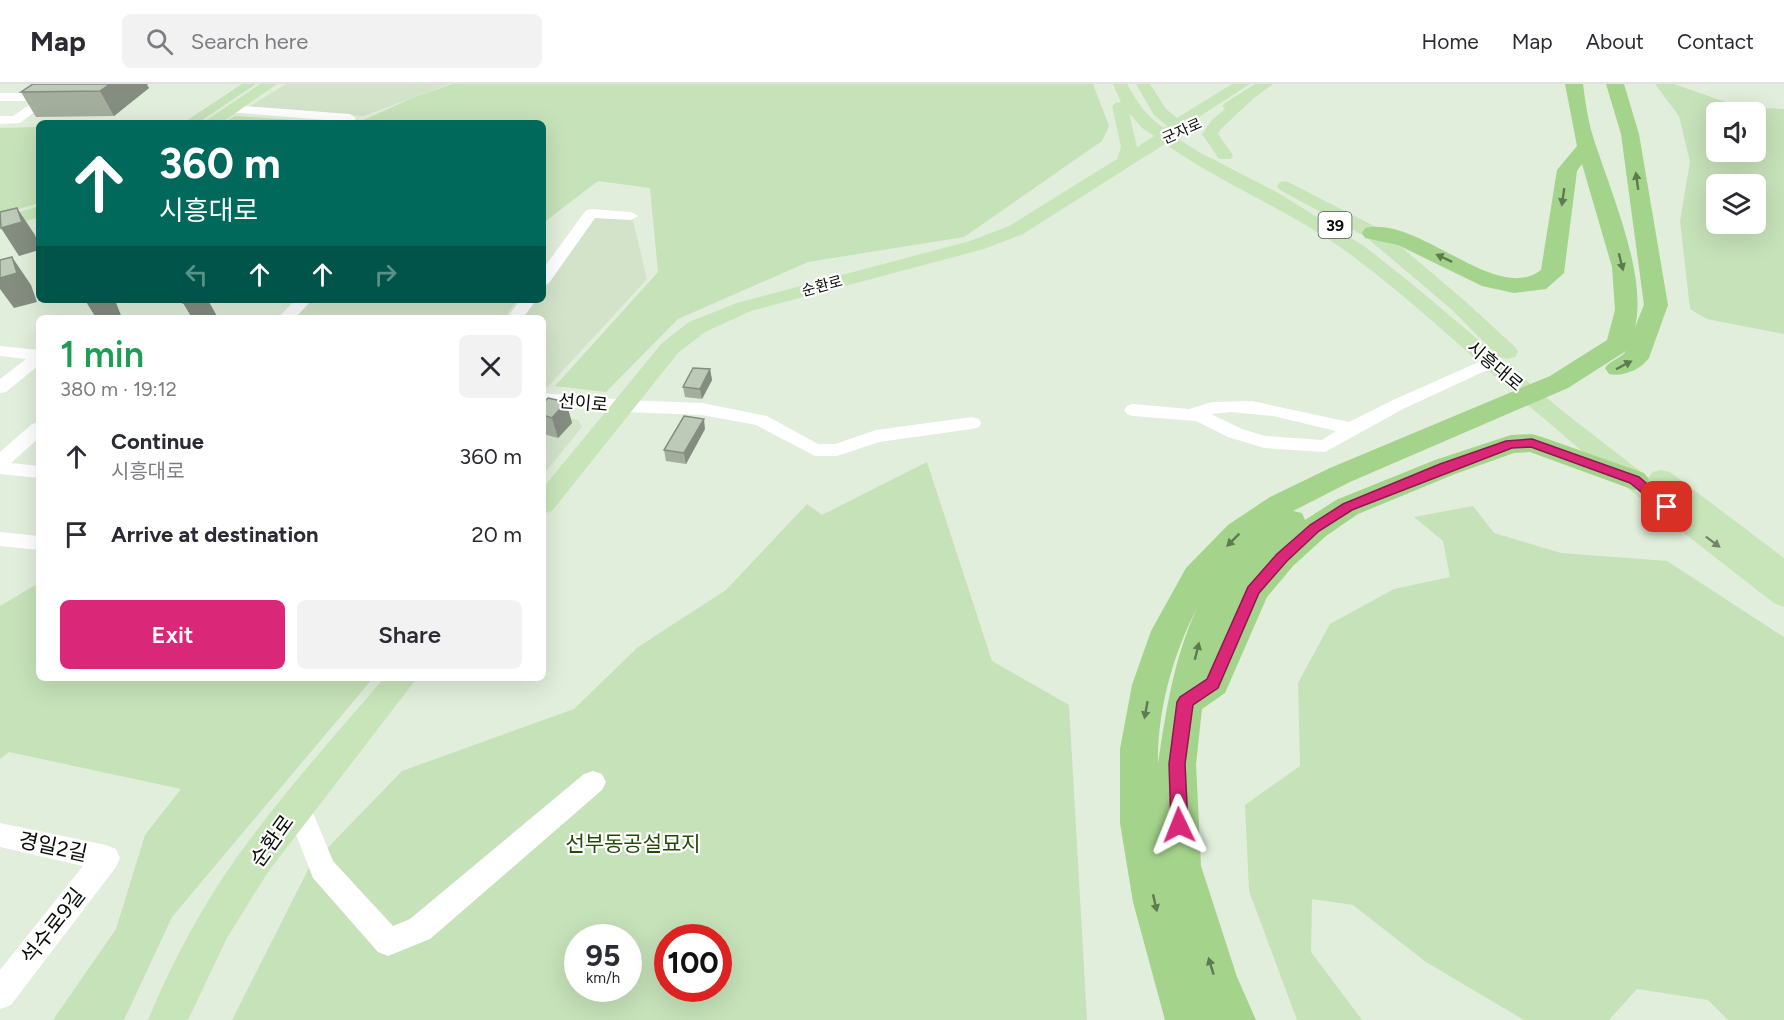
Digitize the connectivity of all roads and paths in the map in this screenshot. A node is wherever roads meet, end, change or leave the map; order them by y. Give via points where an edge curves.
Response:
1 (65, 84) edge
2 (270, 84) edge
3 (1112, 84) edge
4 (1120, 84) edge
5 (1132, 84) edge
6 (1266, 84) edge
7 (1574, 84) edge
8 (1615, 84) edge
9 (1145, 89) edge
10 (1241, 90) edge
11 (48, 96) junction
12 (0, 97) edge
13 (1173, 100) dead end
14 (231, 109) junction
15 (1123, 110) junction
16 (1197, 111) junction
17 (0, 120) edge
18 (214, 120) edge
19 (348, 120) edge
20 (1155, 120) junction
21 (1180, 130) junction
22 (1157, 142) junction
23 (1587, 146) junction
24 (1223, 154) junction
25 (1196, 157) junction
26 (1125, 162) junction
27 (36, 212) edge
28 (631, 216) dead end
29 (0, 224) edge
30 (1373, 233) junction
31 (546, 276) edge
32 (301, 303) edge
33 (289, 315) edge
34 (1447, 318) junction
35 (1470, 346) junction
36 (0, 351) edge
37 (36, 356) edge
38 (1498, 357) junction
39 (36, 358) edge
40 (1566, 387) junction
41 (0, 388) edge
42 (546, 399) edge
43 (623, 406) junction
44 (1133, 410) dead end
45 (1196, 413) dead end
46 (972, 423) dead end
47 (1353, 429) junction
48 (36, 431) edge
49 (1400, 459) junction
50 (0, 462) edge
51 (0, 468) edge
52 (36, 472) edge
53 (1634, 480) junction
54 (546, 501) edge
55 (0, 539) edge
56 (36, 543) edge
57 (1784, 572) edge
58 (1784, 596) edge
59 (400, 681) edge
60 (1185, 702) junction
61 (593, 782) dead end
62 (298, 806) junction
63 (0, 835) edge
64 (106, 858) joint
65 (4, 984) edge
66 (168, 1020) edge
67 (1188, 1020) edge
68 (1233, 1020) edge

1 - 11 street
2 - 14 main road
3 - 15 main road
4 - 20 main road, 39 via 1130,104
5 - 20 main road, 39
6 - 10 main road, 군자로
7 - 23 highway
40 -> 8 highway via 1636,358 1656,305 1630,134
9 - 13 main road
9 - 20 main road
10 - 16 main road, 군자로
10 - 16 main road
10 - 24 main road via 1240,107 1214,124 1210,134
11 - 12 street
11 - 17 street via 16,120
14 - 18 main road
14 - 19 street via 350,118
15 - 20 main road via 1138,120 1161,116
15 - 22 main road
15 - 26 main road via 1129,147
16 - 21 main road, 군자로
20 - 21 main road
20 - 25 main road, 39
21 - 22 main road, 군자로
21 - 24 main road
22 - 25 main road
22 - 26 main road, 순환로
23 -> 30 highway via 1567,170 1552,273 1538,284 1514,286 1490,280 1405,240
23 -> 40 highway via 1623,267 1627,310 1619,344
24 - 25 main road via 1210,150 1189,154
24 - 30 main road
25 - 26 main road
25 - 34 main road, 시흥대로 / 39 via 1317,223
25 - 35 main road via 1330,240 1440,328
26 - 43 main road, 순환로 via 1016,230 977,245 744,307 697,327 670,348
27 - 29 main road
28 - 31 street via 591,213
30 - 38 main road via 1458,305
32 - 33 street
34 - 35 main road, 시흥대로 / 39
34 - 38 main road, 시흥대로 / 39
35 - 38 main road, 시흥대로 / 39
36 - 37 street
38 - 47 street
38 - 53 main road, 시흥대로 / 39
38 - 57 main road, 시흥대로 / 39
39 - 41 street
40 - 49 highway
42 - 43 street, 선이로
43 - 46 street, 선이로 via 702,410 761,420 815,450 837,450 876,436
43 - 54 main road, 순환로
44 - 47 street via 1200,416 1264,442 1304,446 1324,446
45 - 47 street via 1210,406 1252,408
48 - 50 street
60 -> 49 highway via 1200,639 1221,590 1258,546 1295,517
49 -> 67 highway via 1340,475 1281,504 1239,533 1197,576 1168,631 1150,685 1139,749 1140,823 1155,902
51 - 52 street
53 -> 58 main road, 시흥대로 / 39
53 - 60 highway via 1532,443 1511,444 1347,507 1315,528 1253,591 1212,683
55 - 56 street
59 - 62 main road, 순환로
68 -> 60 highway via 1216,982 1181,866 1177,764
61 - 62 street via 420,929 388,942 323,869
62 - 66 main road, 순환로 via 214,925
63 - 64 street, 경일2길
64 - 65 street, 석수로9길

